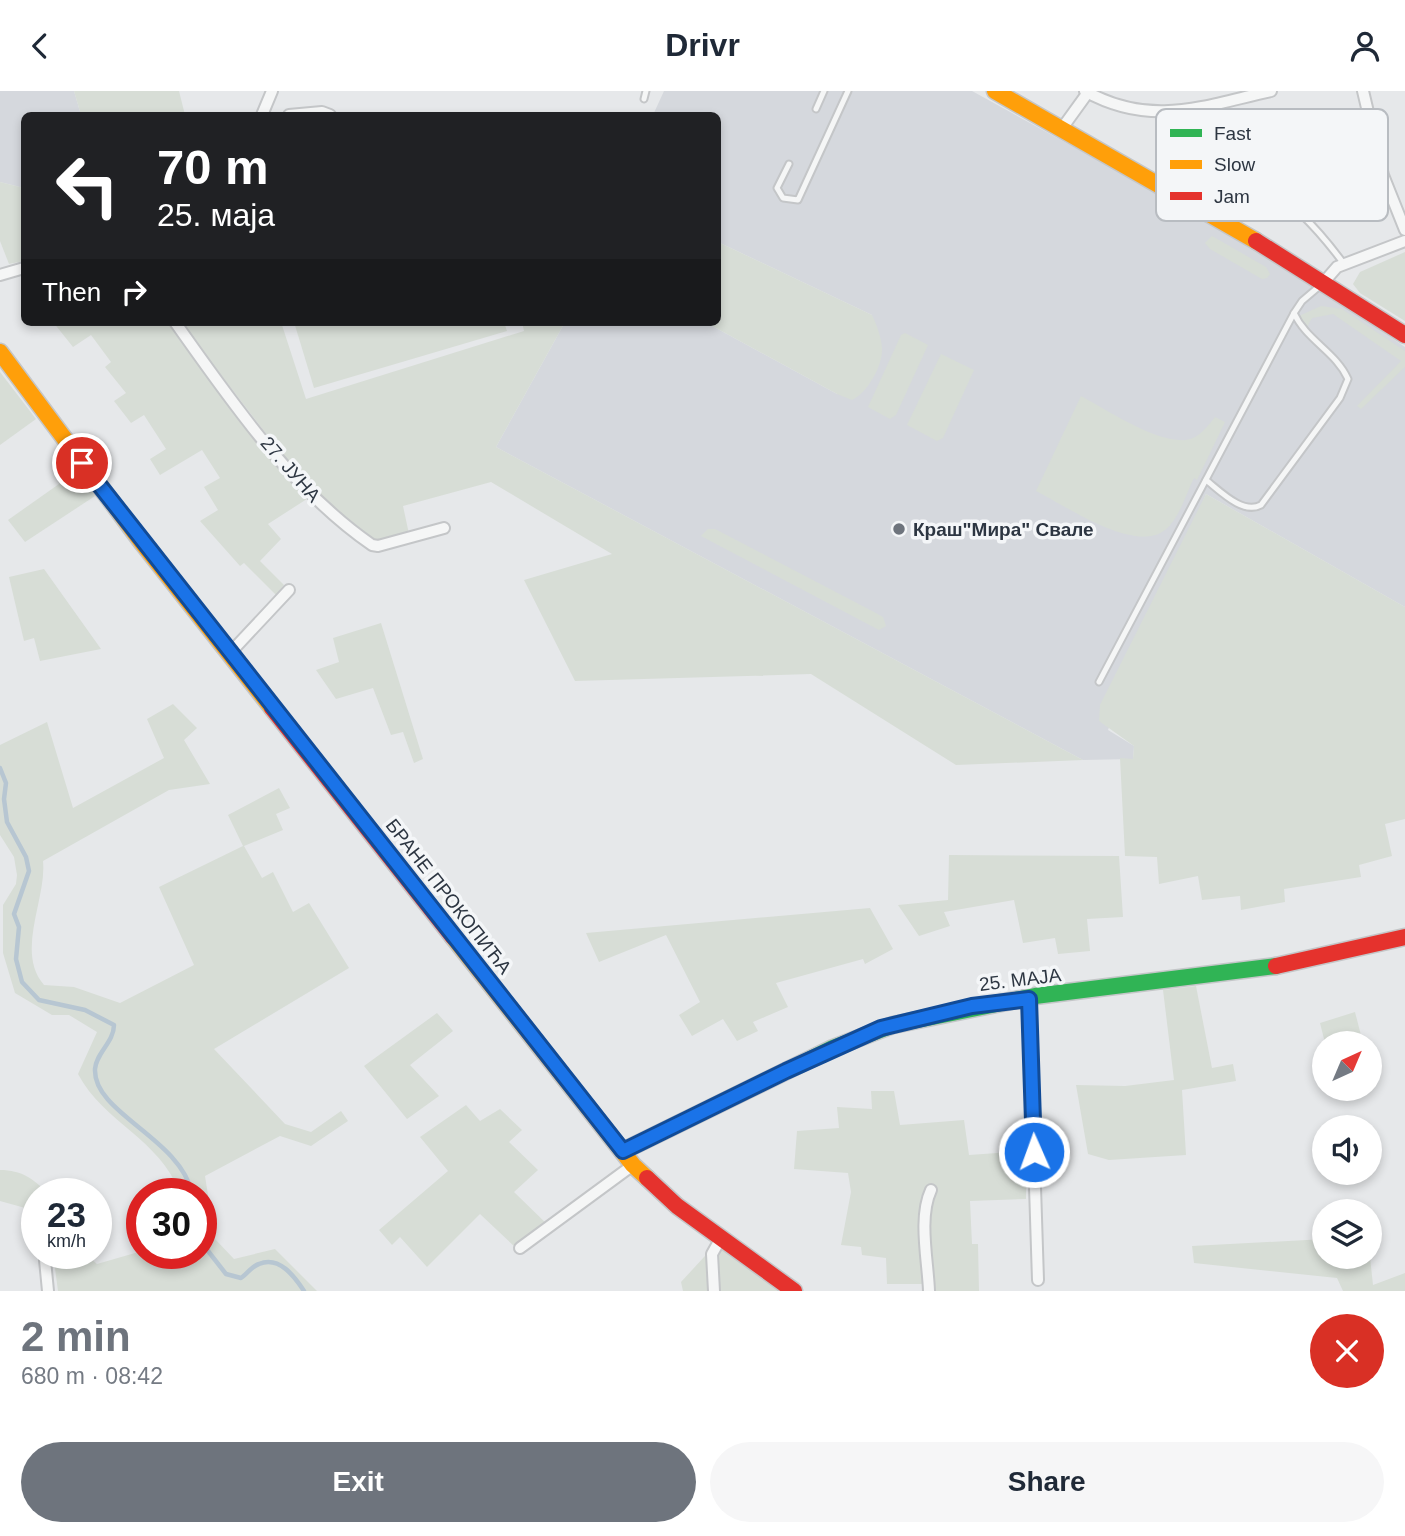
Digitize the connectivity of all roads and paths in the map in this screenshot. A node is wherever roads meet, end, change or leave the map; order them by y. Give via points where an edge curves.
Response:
1 (272, 91) edge
2 (646, 91) edge
3 (824, 91) edge
4 (848, 91) edge
5 (995, 91) edge
6 (1271, 91) edge
7 (1363, 91) edge
8 (1087, 92) edge
9 (1224, 96) edge
10 (644, 99) dead end
11 (816, 109) dead end
12 (1186, 109) edge
13 (1367, 109) edge
14 (1156, 111) edge
15 (263, 112) edge
16 (1063, 127) junction
17 (789, 165) dead end
18 (1156, 180) edge
19 (1388, 188) edge
20 (1226, 221) edge
21 (1307, 221) edge
22 (1405, 230) edge
23 (1405, 241) edge
24 (1344, 264) junction
25 (21, 269) edge
26 (0, 275) edge
27 (1324, 282) junction
28 (1294, 313) junction
29 (178, 326) edge
30 (1405, 335) edge
31 (0, 352) edge
32 (1206, 480) junction
33 (444, 528) dead end
34 (289, 590) dead end
35 (230, 653) junction
36 (1099, 682) dead end
37 (1405, 937) edge
38 (1029, 999) junction
39 (628, 1158) junction
40 (931, 1190) dead end
41 (721, 1238) junction
42 (520, 1248) dead end
43 (46, 1269) edge
44 (1038, 1280) dead end
45 (48, 1291) edge
46 (714, 1291) edge
47 (794, 1291) edge
48 (929, 1291) edge

1 - 15 street
2 - 10 lane
3 - 11 lane
4 - 17 lane via 794,201 783,198 777,188
5 - 16 street
6 - 9 street
7 - 13 street
8 - 14 street via 1112,104
8 - 16 street
9 - 12 street
16 - 18 street
19 - 22 street
20 - 27 street
21 - 24 lane
23 - 24 street
24 - 27 street
25 - 26 street
27 - 28 lane
27 - 30 street
28 - 32 lane
28 - 32 lane via 1300,327 1342,365 1348,379 1340,398 1261,505 1244,507
29 - 33 street, 27. ЈУНА via 265,440 333,517 378,546
31 - 35 street, БРАНЕ ПРОКОПИЋА
32 - 36 lane
34 - 35 street
35 - 39 street, БРАНЕ ПРОКОПИЋА
37 - 38 street, 25. МАЈА via 1335,956
38 - 39 street, 25. МАЈА via 972,1006 881,1028 786,1071
38 - 44 street
39 - 41 street, БРАНЕ ПРОКОПИЋА via 653,1186
39 - 42 street
40 - 48 street via 925,1215
41 - 46 street via 712,1254
41 - 47 street, БРАНЕ ПРОКОПИЋА
43 - 45 street

